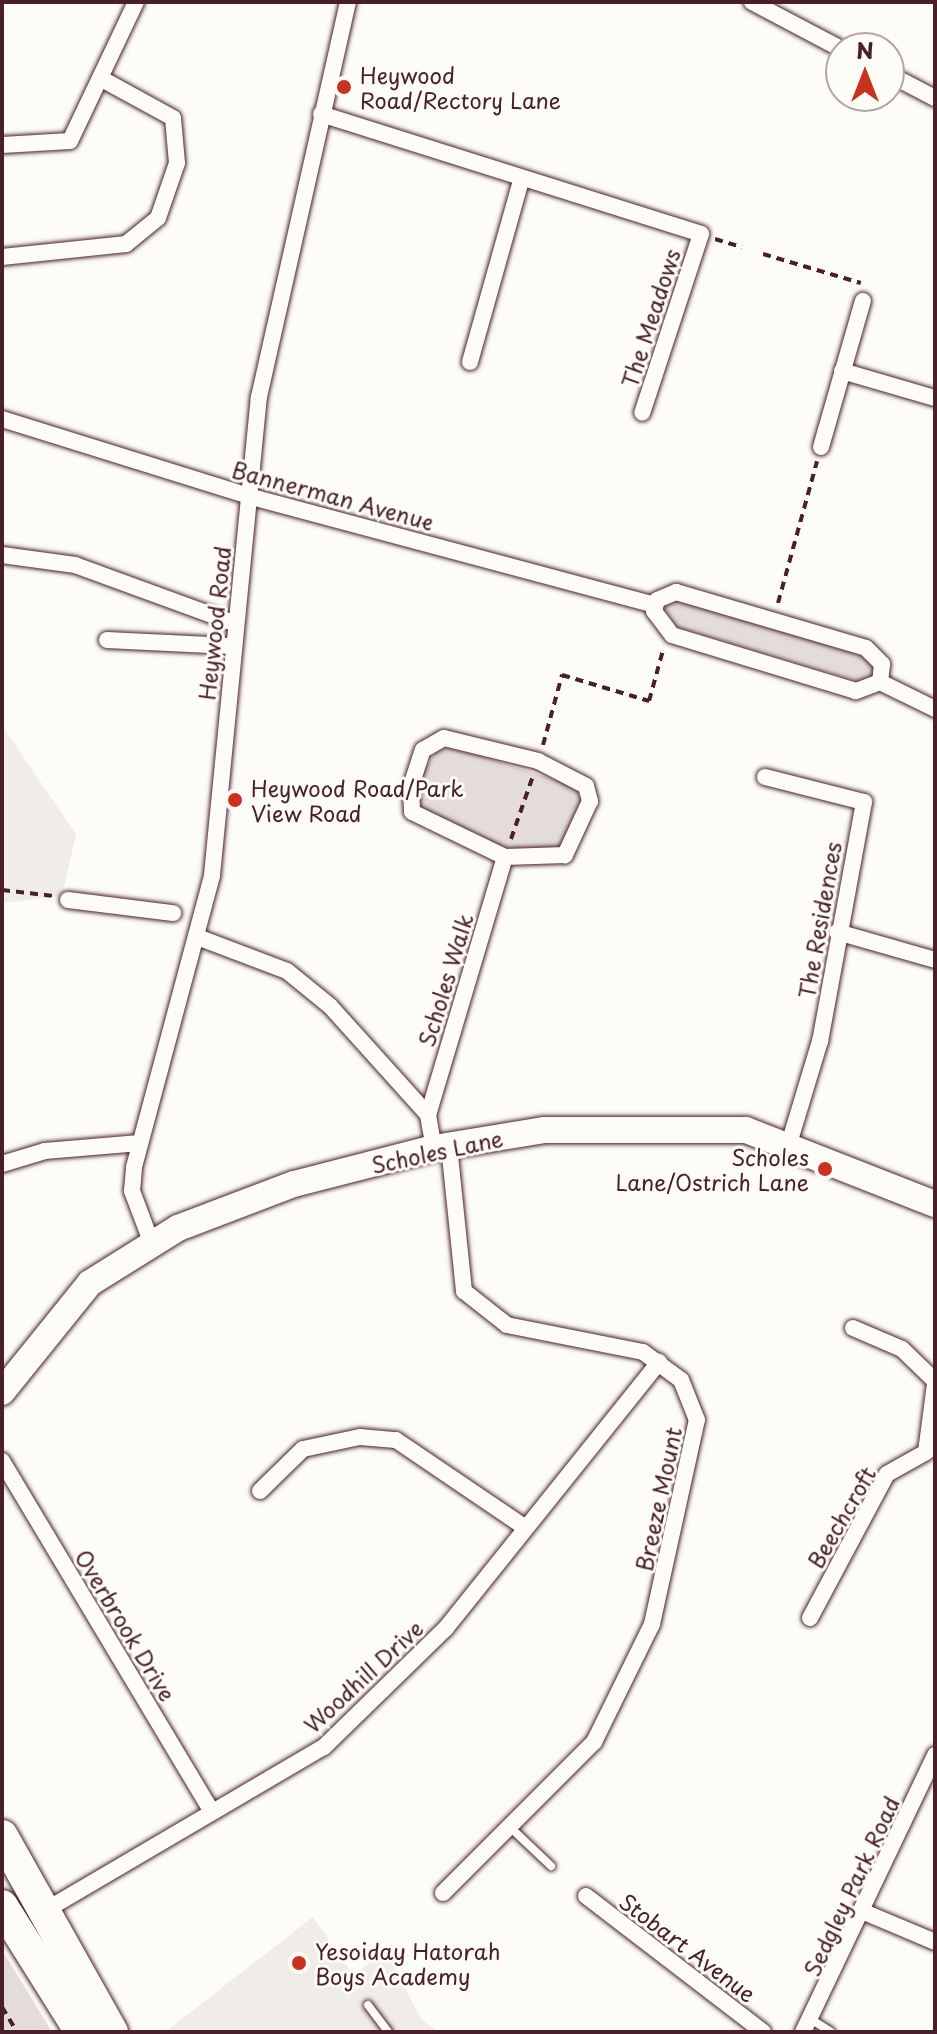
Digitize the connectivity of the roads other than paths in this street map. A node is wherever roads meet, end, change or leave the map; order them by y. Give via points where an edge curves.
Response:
1 (136, 2) edge
2 (348, 2) edge
3 (752, 2) edge
4 (825, 41) edge
5 (100, 78) junction
6 (905, 82) edge
7 (935, 98) edge
8 (321, 114) junction
9 (2, 145) edge
10 (521, 180) junction
11 (2, 257) edge
12 (863, 301) road end
13 (470, 362) dead end
14 (842, 371) junction
15 (935, 398) edge
16 (642, 413) dead end
17 (2, 419) edge
18 (821, 447) road end
19 (252, 497) junction
20 (2, 555) edge
21 (655, 605) junction
22 (231, 622) junction
23 (107, 640) dead end
24 (230, 646) junction
25 (880, 682) junction
26 (935, 709) edge
27 (765, 777) dead end
28 (505, 857) junction
29 (68, 900) road end
30 (188, 916) junction
31 (837, 932) junction
32 (200, 938) junction
33 (935, 960) edge
34 (436, 1135) junction
35 (140, 1143) junction
36 (789, 1144) junction
37 (2, 1164) edge
38 (935, 1204) edge
39 (152, 1244) junction
40 (853, 1328) dead end
41 (659, 1362) junction
42 (935, 1383) edge
43 (2, 1392) edge
44 (930, 1454) edge
45 (2, 1461) edge
46 (260, 1491) dead end
47 (523, 1526) junction
48 (810, 1618) dead end
49 (935, 1755) edge
50 (212, 1812) junction
51 (512, 1829) junction
52 (2, 1836) edge
53 (551, 1866) dead end
54 (443, 1893) dead end
55 (586, 1896) dead end
56 (46, 1909) junction
57 (864, 1912) junction
58 (9, 1917) edge
59 (935, 1942) edge
60 (368, 2005) dead end
61 (807, 2026) edge
62 (81, 2032) edge
63 (112, 2032) edge
64 (388, 2032) edge
65 (763, 2032) edge
66 (831, 2032) edge

1 - 5 street
2 - 8 street, Heywood Road
3 - 4 street
5 - 9 street via 70,141
5 - 11 street via 173,118 177,163 158,218 126,244
6 - 7 street
8 - 10 street, The Meadows
8 - 19 street, Heywood Road via 259,397
10 - 13 street
10 - 16 street, The Meadows via 701,234
12 - 14 street
14 - 15 street
14 - 18 street
17 - 19 street, Bannerman Avenue
19 - 21 street, Bannerman Avenue
19 - 22 street, Heywood Road
20 - 22 street via 75,565
21 - 25 street via 669,633 856,691
21 - 25 street, Bannerman Avenue via 676,592 872,651 882,664
22 - 24 street, Heywood Road
23 - 24 street
24 - 30 street, Heywood Road
25 - 26 street
27 - 31 street, The Residences via 864,802
28 - 28 street via 412,812 416,769 429,744 444,738 538,761 579,780 590,801 565,855
28 - 34 street, Scholes Walk
29 - 30 street
30 - 32 street, Heywood Road
31 - 33 street
31 - 36 street, The Residences via 820,1041
32 - 34 street via 287,971 330,1006
32 - 35 street, Heywood Road
34 - 36 main road, Scholes Lane via 690,1127 746,1130
34 - 39 main road, Scholes Lane via 294,1184
34 - 41 street, Breeze Mount via 464,1291 507,1325 623,1345
35 - 37 street via 45,1151
35 - 39 street, Heywood Road via 132,1191
36 - 38 main road, Scholes Lane
39 - 43 main road, Scholes Lane via 90,1283
40 - 42 street, Beechcroft via 902,1349
41 - 47 street, Woodhill Drive
41 - 51 street, Breeze Mount via 681,1380 697,1420 652,1624 594,1742
42 - 44 street, Beechcroft
44 - 48 street, Beechcroft via 887,1474
45 - 50 street, Overbrook Drive
46 - 47 street via 303,1449 360,1437 396,1440
47 - 50 street, Woodhill Drive via 446,1628 324,1747
49 - 57 street, Sedgley Park Road
50 - 56 street, Woodhill Drive
51 - 53 lane
51 - 54 street, Breeze Mount
52 - 56 highway
55 - 65 street, Stobart Avenue
56 - 58 street, Woodhill Drive
56 - 63 highway
57 - 59 street
57 - 61 street, Sedgley Park Road
58 - 62 highway
60 - 64 lane
61 - 66 lane

